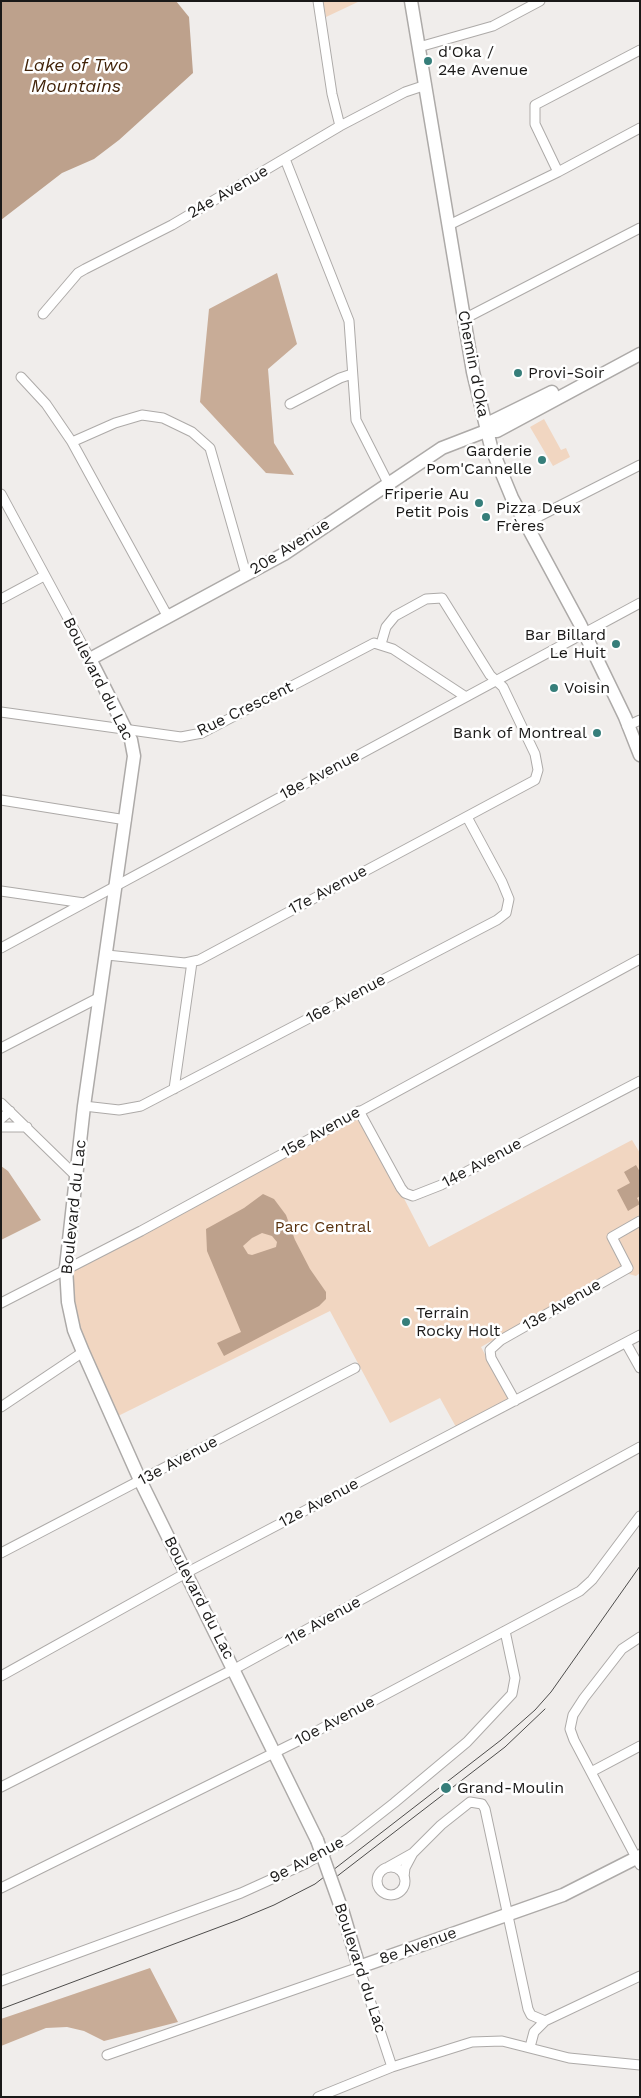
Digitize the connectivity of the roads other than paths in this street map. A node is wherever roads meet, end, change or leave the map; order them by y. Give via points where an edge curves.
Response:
1 (318, 1) edge
2 (411, 1) edge
3 (540, 1) edge
4 (419, 47) junction
5 (640, 50) edge
6 (426, 85) junction
7 (340, 126) junction
8 (640, 128) edge
9 (285, 159) junction
10 (558, 172) junction
11 (449, 225) junction
12 (640, 228) edge
13 (43, 314) dead end
14 (464, 320) junction
15 (640, 344) edge
16 (640, 354) edge
17 (352, 374) junction
18 (20, 377) dead end
19 (290, 404) dead end
20 (486, 431) junction
21 (72, 442) junction
22 (640, 465) edge
23 (388, 483) junction
24 (1, 494) edge
25 (526, 523) junction
26 (246, 574) junction
27 (44, 576) junction
28 (1, 599) edge
29 (640, 602) edge
30 (168, 617) junction
31 (584, 633) junction
32 (381, 644) junction
33 (90, 659) junction
34 (496, 680) junction
35 (466, 697) junction
36 (1, 712) edge
37 (640, 720) edge
38 (627, 726) junction
39 (124, 728) junction
40 (640, 755) edge
41 (1, 800) edge
42 (467, 818) junction
43 (126, 820) junction
44 (116, 884) junction
45 (1, 891) edge
46 (84, 903) junction
47 (1, 948) edge
48 (107, 955) junction
49 (640, 959) edge
50 (192, 962) junction
51 (100, 997) junction
52 (1, 1048) edge
53 (640, 1081) edge
54 (174, 1089) junction
55 (1, 1103) edge
56 (84, 1106) junction
57 (10, 1111) junction
58 (359, 1111) junction
59 (1, 1119) edge
60 (1, 1127) edge
61 (27, 1127) junction
62 (77, 1177) junction
63 (640, 1221) edge
64 (66, 1269) junction
65 (1, 1303) edge
66 (640, 1335) edge
67 (626, 1343) junction
68 (83, 1352) junction
69 (356, 1368) dead end
70 (640, 1368) edge
71 (515, 1401) junction
72 (1, 1407) edge
73 (640, 1448) edge
74 (140, 1480) junction
75 (640, 1516) edge
76 (1, 1553) edge
77 (186, 1573) junction
78 (505, 1631) junction
79 (640, 1637) edge
80 (234, 1669) junction
81 (1, 1676) edge
82 (640, 1746) edge
83 (274, 1753) junction
84 (591, 1772) junction
85 (1, 1787) edge
86 (414, 1852) junction
87 (638, 1859) edge
88 (386, 1868) junction
89 (404, 1877) junction
90 (1, 1888) edge
91 (507, 1915) junction
92 (359, 1967) junction
93 (640, 1976) edge
94 (1, 1981) edge
95 (545, 2021) junction
96 (530, 2047) junction
97 (107, 2055) dead end
98 (640, 2065) edge
99 (392, 2067) junction
100 (318, 2097) edge

1 - 7 street
2 - 4 street, Chemin d'Oka
3 - 4 street via 492,26
4 - 6 street, Chemin d'Oka
5 - 10 street via 535,105 534,124
6 - 7 street, 24e Avenue via 405,92
6 - 11 street, Chemin d'Oka
7 - 9 street, 24e Avenue
8 - 10 street
9 - 13 street, 24e Avenue via 172,225 78,273
9 - 17 street via 349,321
10 - 11 street
11 - 14 street, Chemin d'Oka
12 - 14 street
14 - 20 street, Chemin d'Oka
15 - 20 street, 20e Avenue via 493,422
16 - 20 street, 20e Avenue via 497,431
17 - 19 street
17 - 23 street via 356,420
18 - 21 street via 46,404
20 - 23 street, 20e Avenue via 442,448
20 - 25 street, Chemin d'Oka via 512,498
21 - 26 street via 115,422 142,414 163,418 192,432 210,448
21 - 30 street
22 - 25 street
23 - 26 street, 20e Avenue via 298,545
24 - 27 street, Boulevard du Lac
25 - 31 street, Chemin d'Oka
26 - 30 street, 20e Avenue
27 - 28 street
27 - 33 street, Boulevard du Lac
29 - 31 street, 18e Avenue
30 - 33 street, 20e Avenue
31 - 34 street, 18e Avenue
31 - 38 street, Chemin d'Oka
32 - 34 street via 386,627 395,616 426,599 442,598
32 - 35 street
32 - 39 street, Rue Crescent via 374,643 202,733 181,737
33 - 39 street, Boulevard du Lac
34 - 35 street, 18e Avenue
34 - 42 street, 17e Avenue via 503,687 535,754 538,776 530,785
35 - 44 street, 18e Avenue
36 - 39 street, Rue Crescent
37 - 38 street
38 - 40 street, Chemin d'Oka
39 - 43 street, Boulevard du Lac via 131,740 134,756
41 - 43 street
42 - 50 street, 17e Avenue
42 - 54 street, 16e Avenue via 502,882 508,899 506,913
43 - 44 street, Boulevard du Lac
44 - 46 street, 18e Avenue
44 - 48 street, Boulevard du Lac
45 - 46 street
46 - 47 street, 18e Avenue
48 - 50 street
48 - 51 street, Boulevard du Lac
49 - 58 street, 15e Avenue
50 - 54 street
51 - 52 street
51 - 56 street, Boulevard du Lac
53 - 58 street, 14e Avenue via 441,1185 415,1195 401,1188
54 - 56 street, 16e Avenue via 131,1108
55 - 57 street
56 - 62 street, Boulevard du Lac
57 - 59 street
57 - 61 street
58 - 64 street, 15e Avenue
60 - 61 street
61 - 62 street
62 - 64 street, Boulevard du Lac
63 - 71 street, 13e Avenue via 612,1237 628,1268 501,1340 490,1350 491,1358
64 - 65 street, 15e Avenue
64 - 68 street, Boulevard du Lac via 68,1302
66 - 67 street, 12e Avenue
67 - 70 street
67 - 71 street, 12e Avenue
68 - 72 street
68 - 74 street, Boulevard du Lac
69 - 74 street, 13e Avenue
71 - 77 street, 12e Avenue
73 - 80 street, 11e Avenue
74 - 76 street, 13e Avenue
74 - 77 street, Boulevard du Lac
75 - 78 street, 10e Avenue via 580,1591
77 - 80 street, Boulevard du Lac
77 - 81 street, 12e Avenue
78 - 83 street, 10e Avenue
78 - 94 street, 9e Avenue via 515,1678 512,1694 467,1742 348,1839 305,1864 241,1893
79 - 84 street via 622,1649 573,1715 570,1729
80 - 83 street, Boulevard du Lac
80 - 85 street, 11e Avenue
82 - 84 street
83 - 90 street, 10e Avenue
83 - 92 street, Boulevard du Lac, bridge via 317,1840
84 - 87 street
86 - 88 street
86 - 89 street
86 - 91 street via 462,1807 476,1802 482,1804
87 - 91 street, 8e Avenue via 563,1895
88 - 89 street via 395,1868
88 - 89 street via 377,1878 385,1894 401,1890
91 - 92 street, 8e Avenue
91 - 95 street via 528,2009 531,2015
92 - 97 street, 8e Avenue
92 - 99 street, Boulevard du Lac
93 - 95 street
95 - 96 street via 534,2032
96 - 98 street via 577,2060
96 - 99 street via 502,2041 472,2042
99 - 100 street

